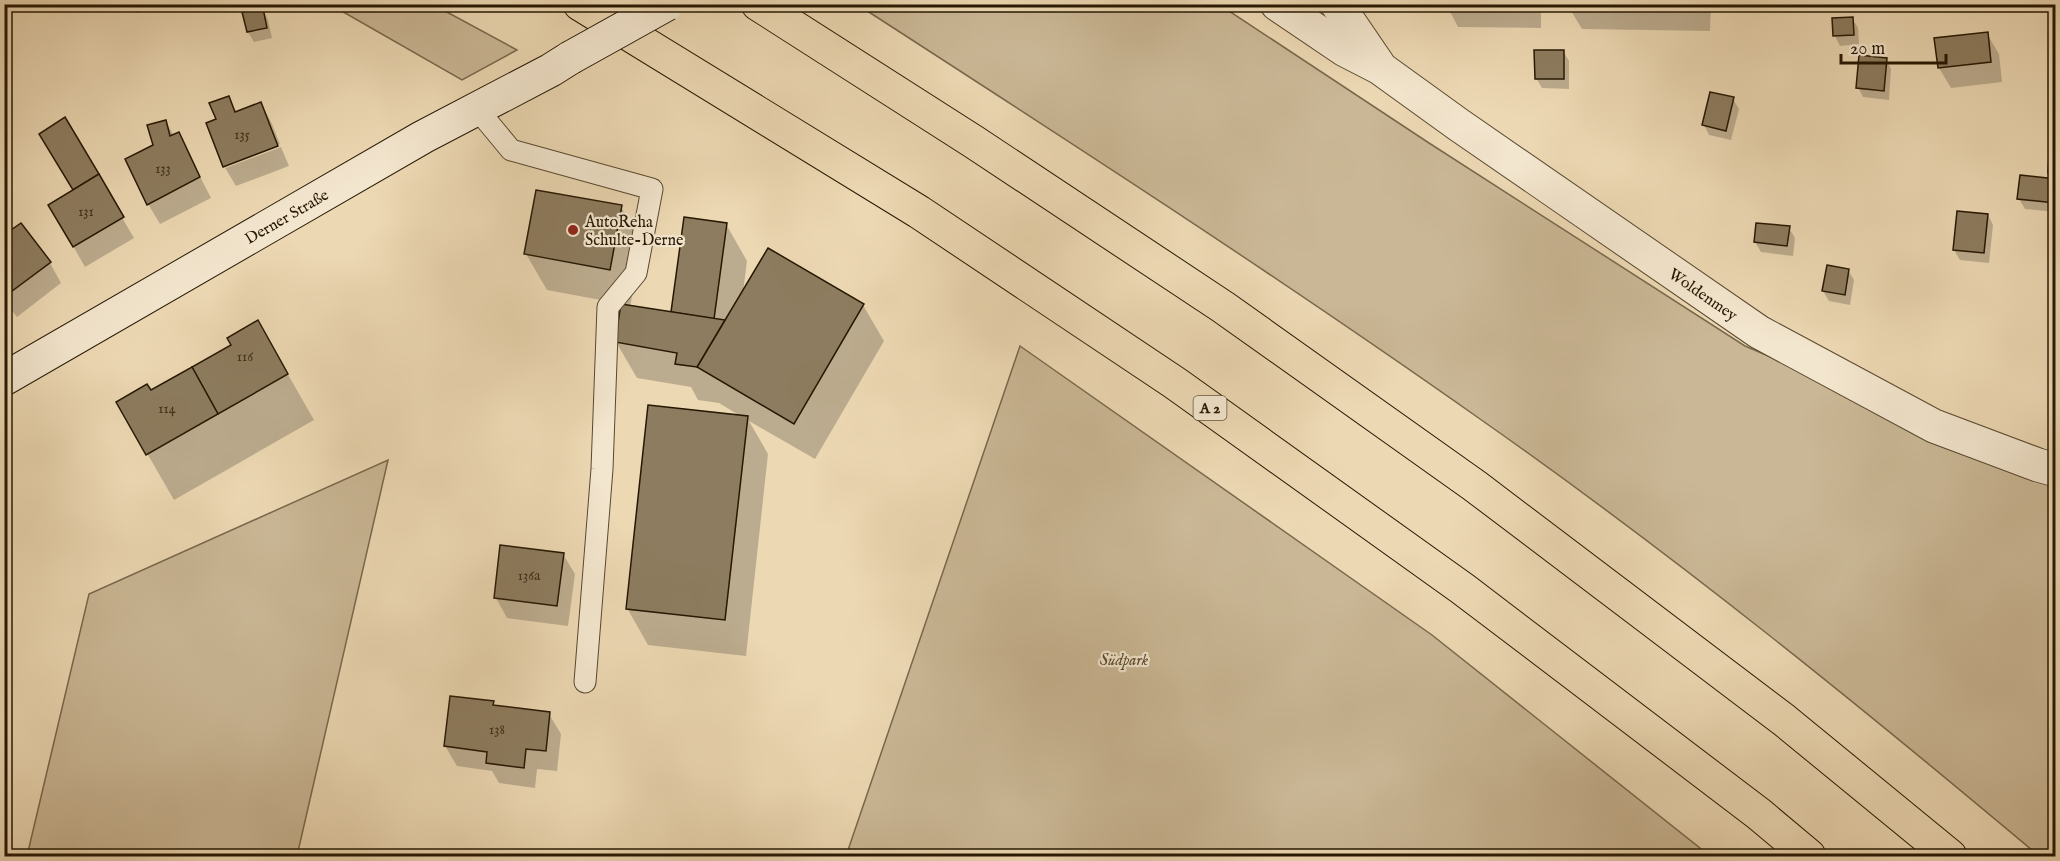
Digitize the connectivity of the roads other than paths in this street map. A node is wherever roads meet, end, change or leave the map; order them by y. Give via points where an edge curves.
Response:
1 (580, 4) edge
2 (667, 4) edge
3 (758, 4) edge
4 (1277, 4) edge
5 (1302, 4) edge
6 (1337, 4) edge
7 (1320, 33) junction
8 (1380, 68) junction
9 (477, 109) junction
10 (4, 379) edge
11 (2055, 470) edge
12 (585, 682) dead end
13 (1809, 856) edge
14 (1950, 856) edge

1 - 13 highway, A 2 via 919,212 1175,383 1463,588
2 - 9 street, Derner Straße, bridge
3 - 14 highway via 1223,307 1466,479 1784,720
4 - 7 street, Woldenmey
5 - 7 street, Woldenmey
6 - 8 street, Woldenmey
7 - 8 street, Woldenmey
8 - 11 street, Woldenmey via 1759,332 1934,426
9 - 10 street, Derner Straße
9 - 12 lane via 511,150 652,189 636,273 608,307 602,469

